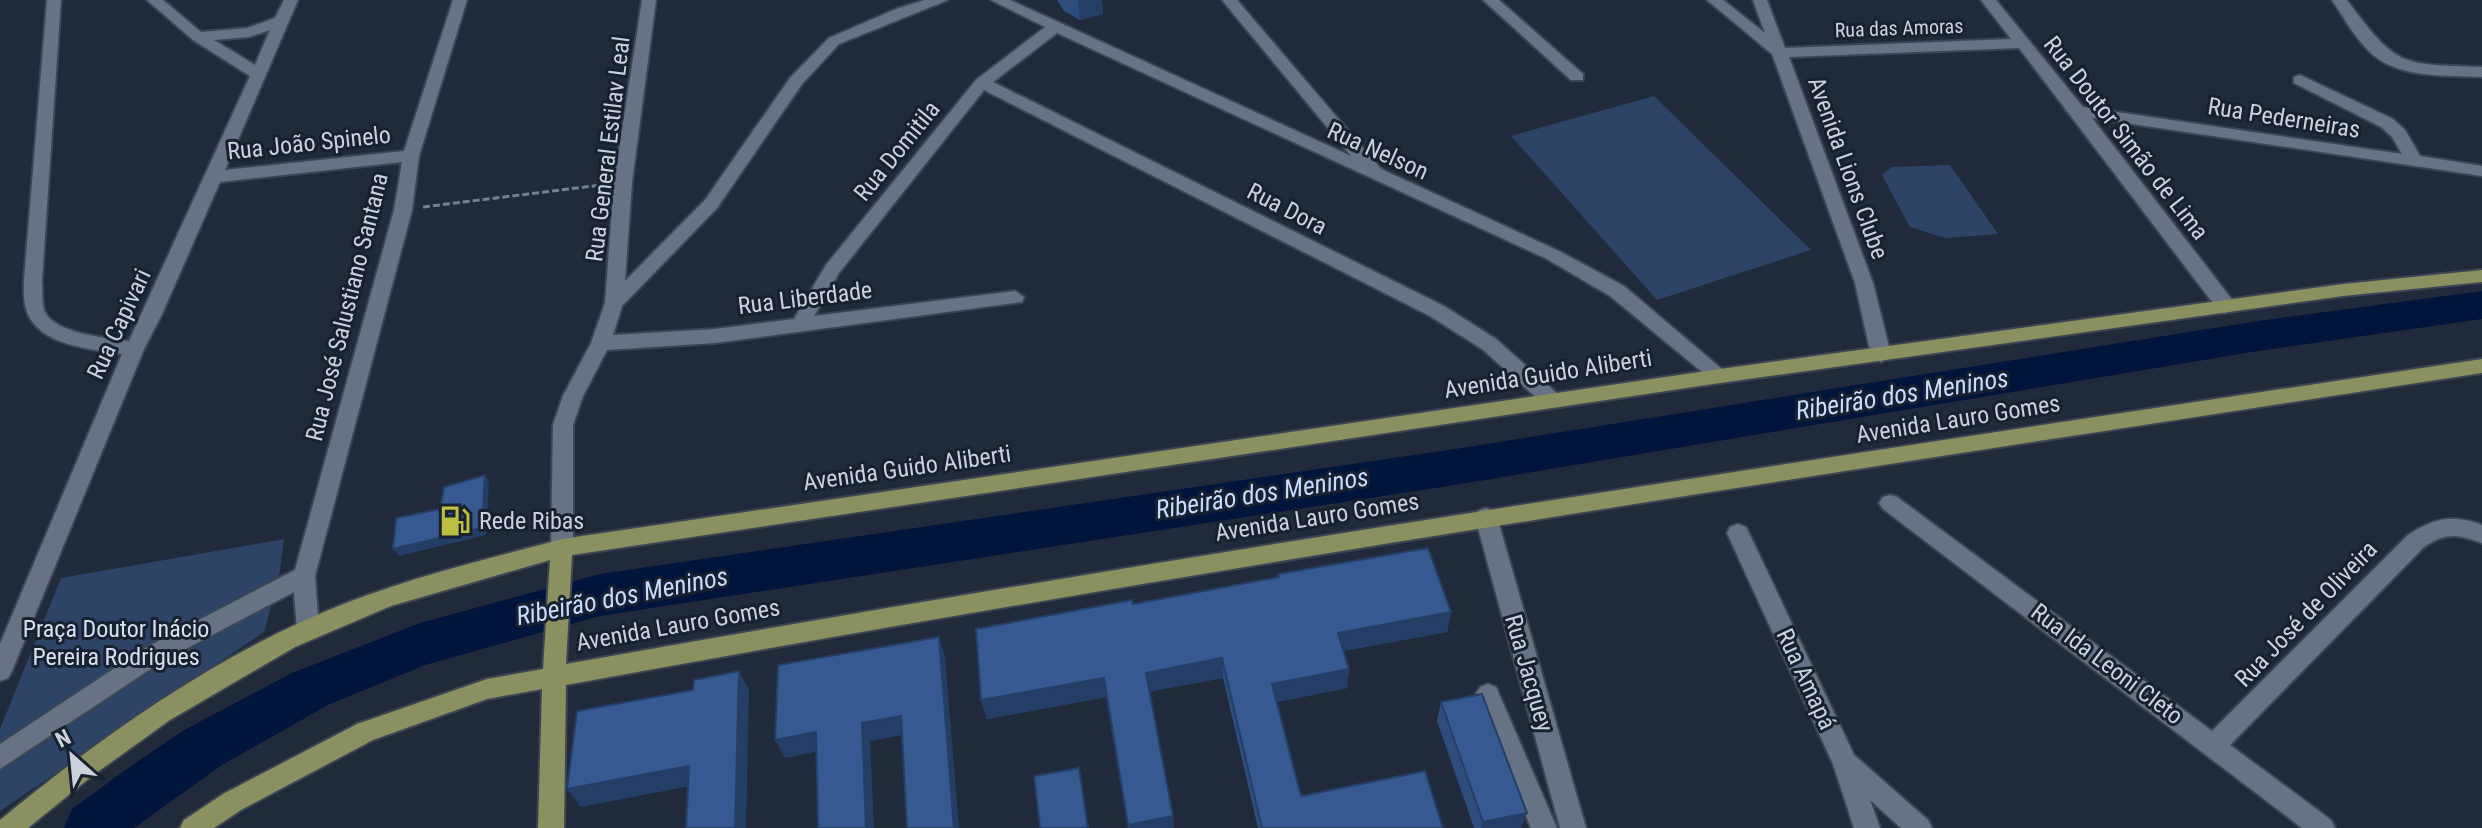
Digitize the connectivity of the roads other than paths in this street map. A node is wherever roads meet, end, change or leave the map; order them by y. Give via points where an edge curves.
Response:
1 (54, 0) edge
2 (154, 0) edge
3 (291, 0) edge
4 (460, 0) edge
5 (649, 0) edge
6 (941, 0) edge
7 (998, 0) edge
8 (1039, 0) edge
9 (1229, 0) edge
10 (1490, 0) edge
11 (1714, 0) edge
12 (1760, 0) edge
13 (1988, 0) edge
14 (2339, 0) edge
15 (1037, 17) junction
16 (282, 21) junction
17 (1054, 28) junction
18 (198, 37) junction
19 (2021, 43) junction
20 (1780, 53) junction
21 (2482, 72) edge
22 (258, 74) junction
23 (1577, 77) dead end
24 (2300, 80) dead end
25 (982, 83) junction
26 (2078, 111) junction
27 (411, 156) junction
28 (2415, 162) junction
29 (2482, 171) edge
30 (212, 177) junction
31 (1379, 178) junction
32 (2482, 276) edge
33 (1015, 297) dead end
34 (614, 303) junction
35 (2226, 306) junction
36 (800, 325) junction
37 (601, 343) junction
38 (134, 349) junction
39 (1881, 355) junction
40 (2482, 366) edge
41 (1720, 376) junction
42 (1554, 402) junction
43 (1890, 503) dead end
44 (1486, 517) junction
45 (1738, 533) dead end
46 (2482, 534) edge
47 (562, 559) junction
48 (304, 576) junction
49 (308, 630) junction
50 (555, 664) junction
51 (0, 671) edge
52 (1488, 694) dead end
53 (2214, 745) junction
54 (0, 758) edge
55 (1845, 763) junction
56 (9, 828) edge
57 (193, 828) edge
58 (551, 828) edge
59 (1544, 828) edge
60 (1573, 828) edge
61 (1867, 828) edge
62 (1919, 828) edge
63 (2322, 828) edge

1 - 38 street via 33,280 36,314 45,327 64,336
2 - 18 street
3 - 16 street, Rua Capivari
4 - 27 street, Rua José Salustiano Santana
5 - 34 street, Rua General Estilav Leal via 623,182
6 - 34 street via 834,41 796,81 711,204
7 - 15 street, Rua Nelson
8 - 15 street
9 - 31 street
10 - 23 street
11 - 20 street
12 - 20 street, Avenida Lions Clube
13 - 19 street, Rua Doutor Simão de Lima
14 - 21 street via 2380,53 2417,67
15 - 17 street, Rua Nelson
16 - 18 street via 249,32
16 - 22 street, Rua Capivari
17 - 25 street, Rua Domitila
17 - 31 street, Rua Nelson
18 - 22 street
19 - 20 street, Rua das Amoras
19 - 26 street, Rua Doutor Simão de Lima
20 - 39 street, Avenida Lions Clube via 1864,283
22 - 30 street, Rua Capivari
24 - 28 street via 2387,123
25 - 36 street, Rua Domitila via 832,269
25 - 42 street, Rua Dora via 1437,311 1489,344
26 - 28 street, Rua Pederneiras
26 - 35 street, Rua Doutor Simão de Lima
27 - 30 street, Rua João Spinelo
27 - 48 street, Rua José Salustiano Santana via 403,210
28 - 29 street, Rua Pederneiras
30 - 38 street, Rua Capivari
31 - 41 street, Rua Nelson via 1591,275 1653,318
32 - 35 main road
33 - 36 street, Rua Liberdade
34 - 37 street
35 - 39 main road
36 - 37 street, Rua Liberdade
37 - 47 street via 563,425
38 - 51 street, Rua Capivari
39 - 41 main road, Avenida Guido Aliberti
40 - 44 main road, Avenida Lauro Gomes
41 - 42 main road, Avenida Guido Aliberti
42 - 47 main road, Avenida Guido Aliberti
43 - 53 street, Rua Ida Leoni Cleto
44 - 50 main road, Avenida Lauro Gomes
44 - 60 street, Rua Jacquey
45 - 55 street, Rua Amapá
46 - 53 street, Rua José de Oliveira via 2440,525 2416,541
47 - 49 main road, Avenida Guido Aliberti via 403,592
47 - 50 main road
48 - 49 street, Rua José Salustiano Santana
48 - 54 street via 153,655
49 - 56 main road, Avenida Guido Aliberti via 185,698
50 - 57 main road, Avenida Lauro Gomes via 365,732
50 - 58 main road
52 - 59 street
53 - 63 street, Rua Ida Leoni Cleto
55 - 61 street, Rua Amapá
55 - 62 street

